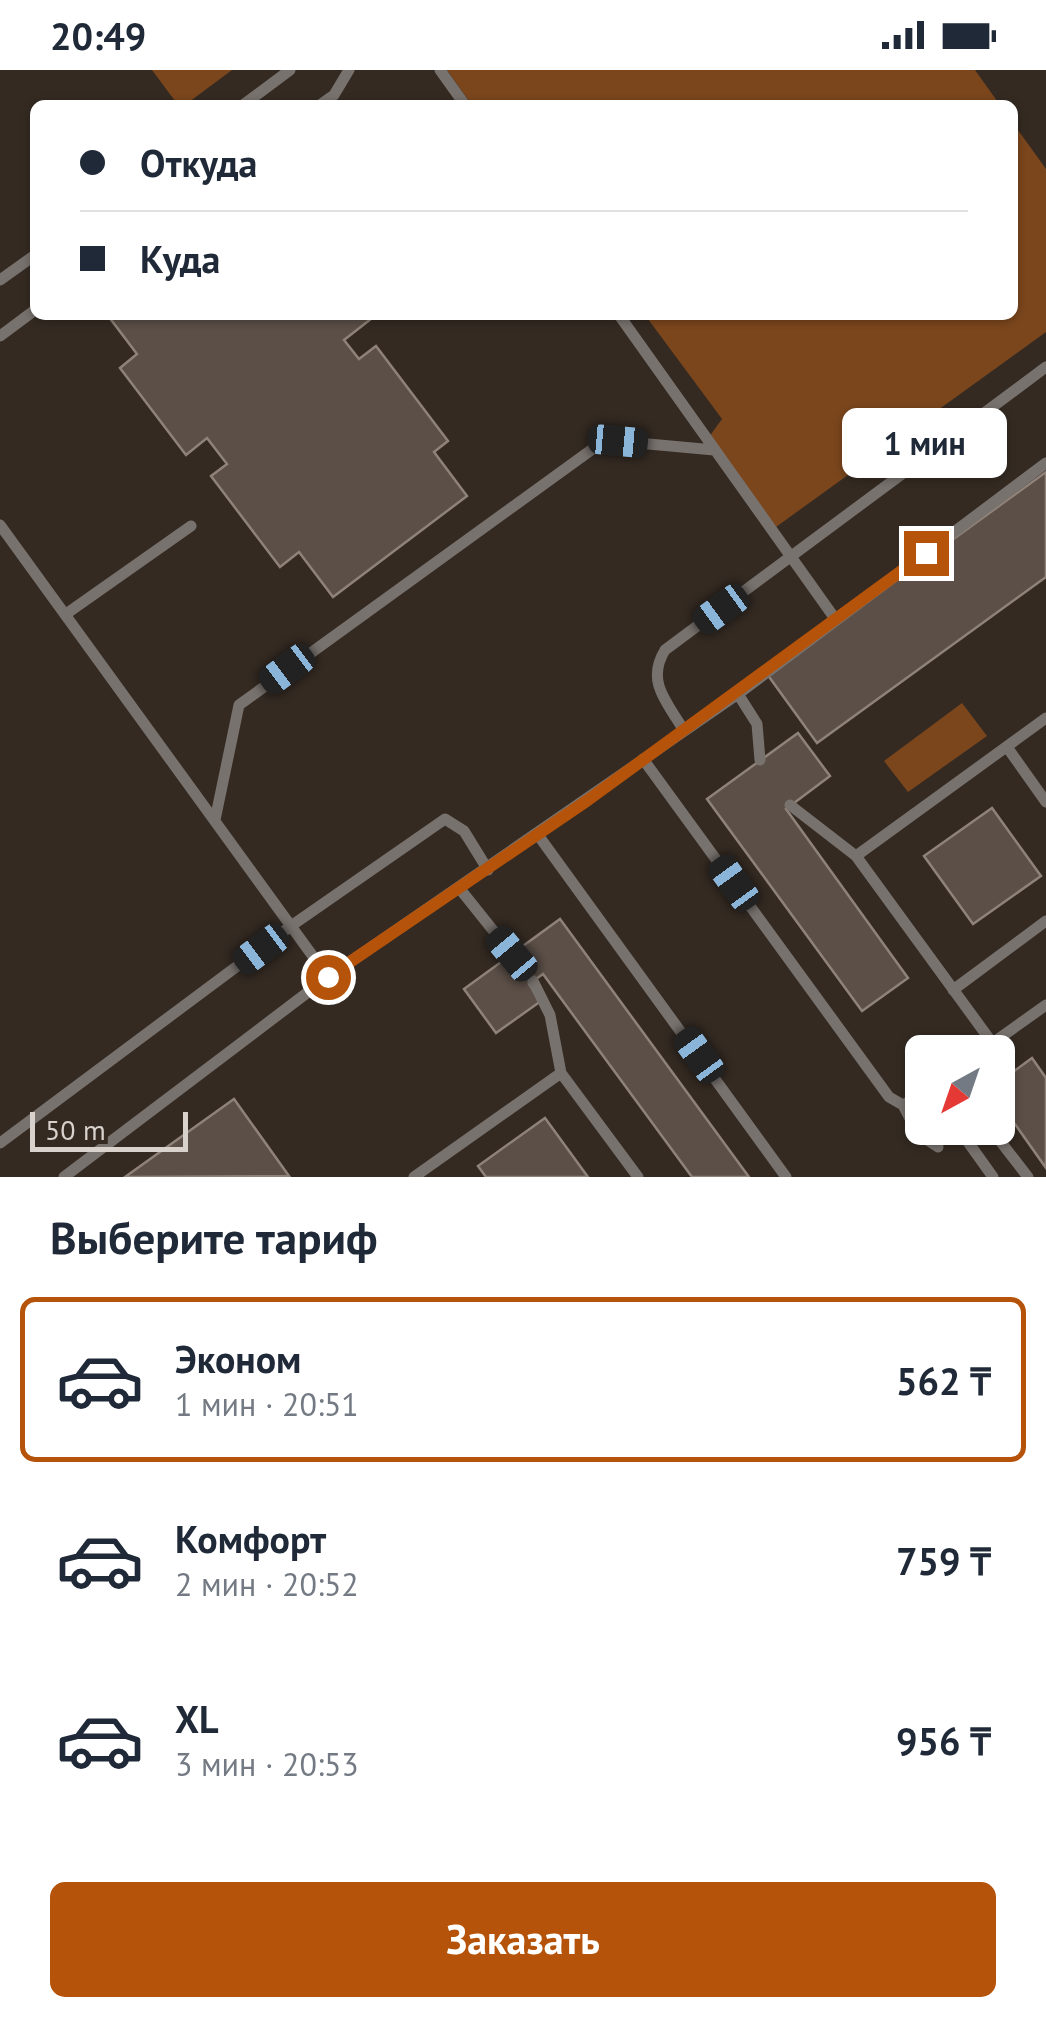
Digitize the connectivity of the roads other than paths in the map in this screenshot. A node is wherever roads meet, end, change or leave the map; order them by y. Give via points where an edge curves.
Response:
1 (290, 70) edge
2 (349, 70) edge
3 (440, 70) edge
4 (250, 100) edge
5 (327, 100) edge
6 (462, 100) edge
7 (30, 259) edge
8 (0, 280) edge
9 (30, 314) edge
10 (623, 320) edge
11 (0, 336) edge
12 (1046, 366) edge
13 (714, 450) junction
14 (1046, 462) edge
15 (0, 525) edge
16 (191, 526) dead end
17 (791, 556) junction
18 (66, 614) junction
19 (836, 620) junction
20 (738, 694) junction
21 (1046, 718) edge
22 (683, 729) junction
23 (1006, 747) junction
24 (643, 759) junction
25 (760, 760) dead end
26 (1046, 802) edge
27 (790, 805) dead end
28 (215, 820) junction
29 (538, 835) junction
30 (856, 856) junction
31 (488, 870) junction
32 (460, 889) junction
33 (1046, 921) edge
34 (292, 926) junction
35 (512, 954) dead end
36 (328, 977) junction
37 (533, 982) dead end
38 (954, 990) junction
39 (1045, 1008) edge
40 (986, 1035) edge
41 (1005, 1035) edge
42 (561, 1072) junction
43 (903, 1104) joint
44 (0, 1144) edge
45 (970, 1145) edge
46 (1003, 1145) edge
47 (938, 1147) dead end
48 (423, 1174) edge
49 (64, 1177) edge
50 (638, 1177) edge
51 (786, 1177) edge
52 (993, 1177) edge
53 (1028, 1177) edge

1 - 4 lane
2 - 5 lane
3 - 6 lane
7 - 8 lane
9 - 11 lane
10 - 13 lane
12 - 17 lane
13 - 17 lane
13 - 28 lane via 606,440 305,656 239,705
14 - 19 lane
15 - 18 lane
16 - 18 lane
17 - 19 lane
17 - 22 lane via 666,650 655,668 656,686
18 - 28 lane
19 - 20 lane
20 - 22 lane
20 - 25 lane via 757,724
21 - 23 lane
22 - 24 lane
23 - 26 lane
23 - 30 lane
24 - 29 lane
24 - 43 lane via 889,1096
27 - 30 lane
28 - 34 lane
29 - 31 lane
29 - 51 lane
30 - 38 lane
31 - 32 lane
31 - 34 lane via 464,831 446,818
32 - 35 lane
32 - 36 lane
33 - 38 lane
34 - 36 lane
34 - 44 lane
36 - 49 lane
37 - 42 lane via 550,1015
38 - 40 lane
39 - 41 lane
42 - 48 lane
42 - 50 lane
43 - 47 lane via 918,1134
45 - 52 lane
46 - 53 lane

